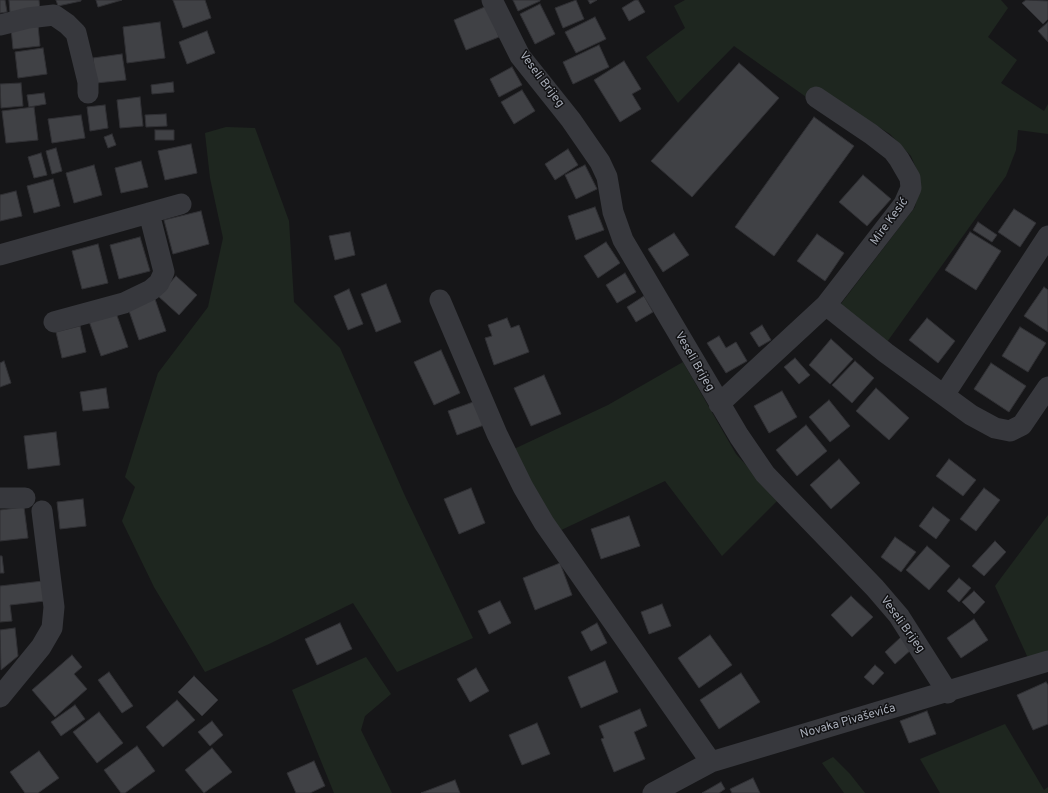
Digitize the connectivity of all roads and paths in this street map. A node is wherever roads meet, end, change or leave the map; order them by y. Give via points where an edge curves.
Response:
1 (492, 0) edge
2 (0, 25) edge
3 (88, 93) dead end
4 (816, 97) dead end
5 (181, 204) dead end
6 (149, 213) junction
7 (1048, 236) edge
8 (0, 255) edge
9 (440, 300) dead end
10 (826, 305) junction
11 (54, 322) dead end
12 (1048, 386) edge
13 (944, 395) junction
14 (719, 404) junction
15 (0, 498) edge
16 (25, 498) dead end
17 (42, 511) dead end
18 (1048, 661) edge
19 (948, 693) junction
20 (0, 697) edge
21 (711, 762) junction
22 (653, 793) edge

1 - 14 street, Veseli Brijeg via 520,56 572,120 600,162 607,178 613,212 623,240
2 - 3 street via 28,18 54,16 67,24 76,33 88,82
4 - 10 street, Mire Kesić via 893,151 910,178 911,188 904,204
5 - 6 street
6 - 8 street
6 - 11 street via 164,272 159,283 151,290 124,303
7 - 13 street
9 - 21 street via 497,434 544,523
10 - 13 street
10 - 14 street, Mire Kesić
12 - 13 street via 1022,425 1010,431 995,428 971,415
14 - 19 street, Veseli Brijeg via 765,474 899,616
15 - 16 street
17 - 20 street via 54,607 52,628 41,647
18 - 19 street, Novaka Pivaševića
19 - 21 street, Novaka Pivaševića
21 - 22 street, Novaka Pivaševića

